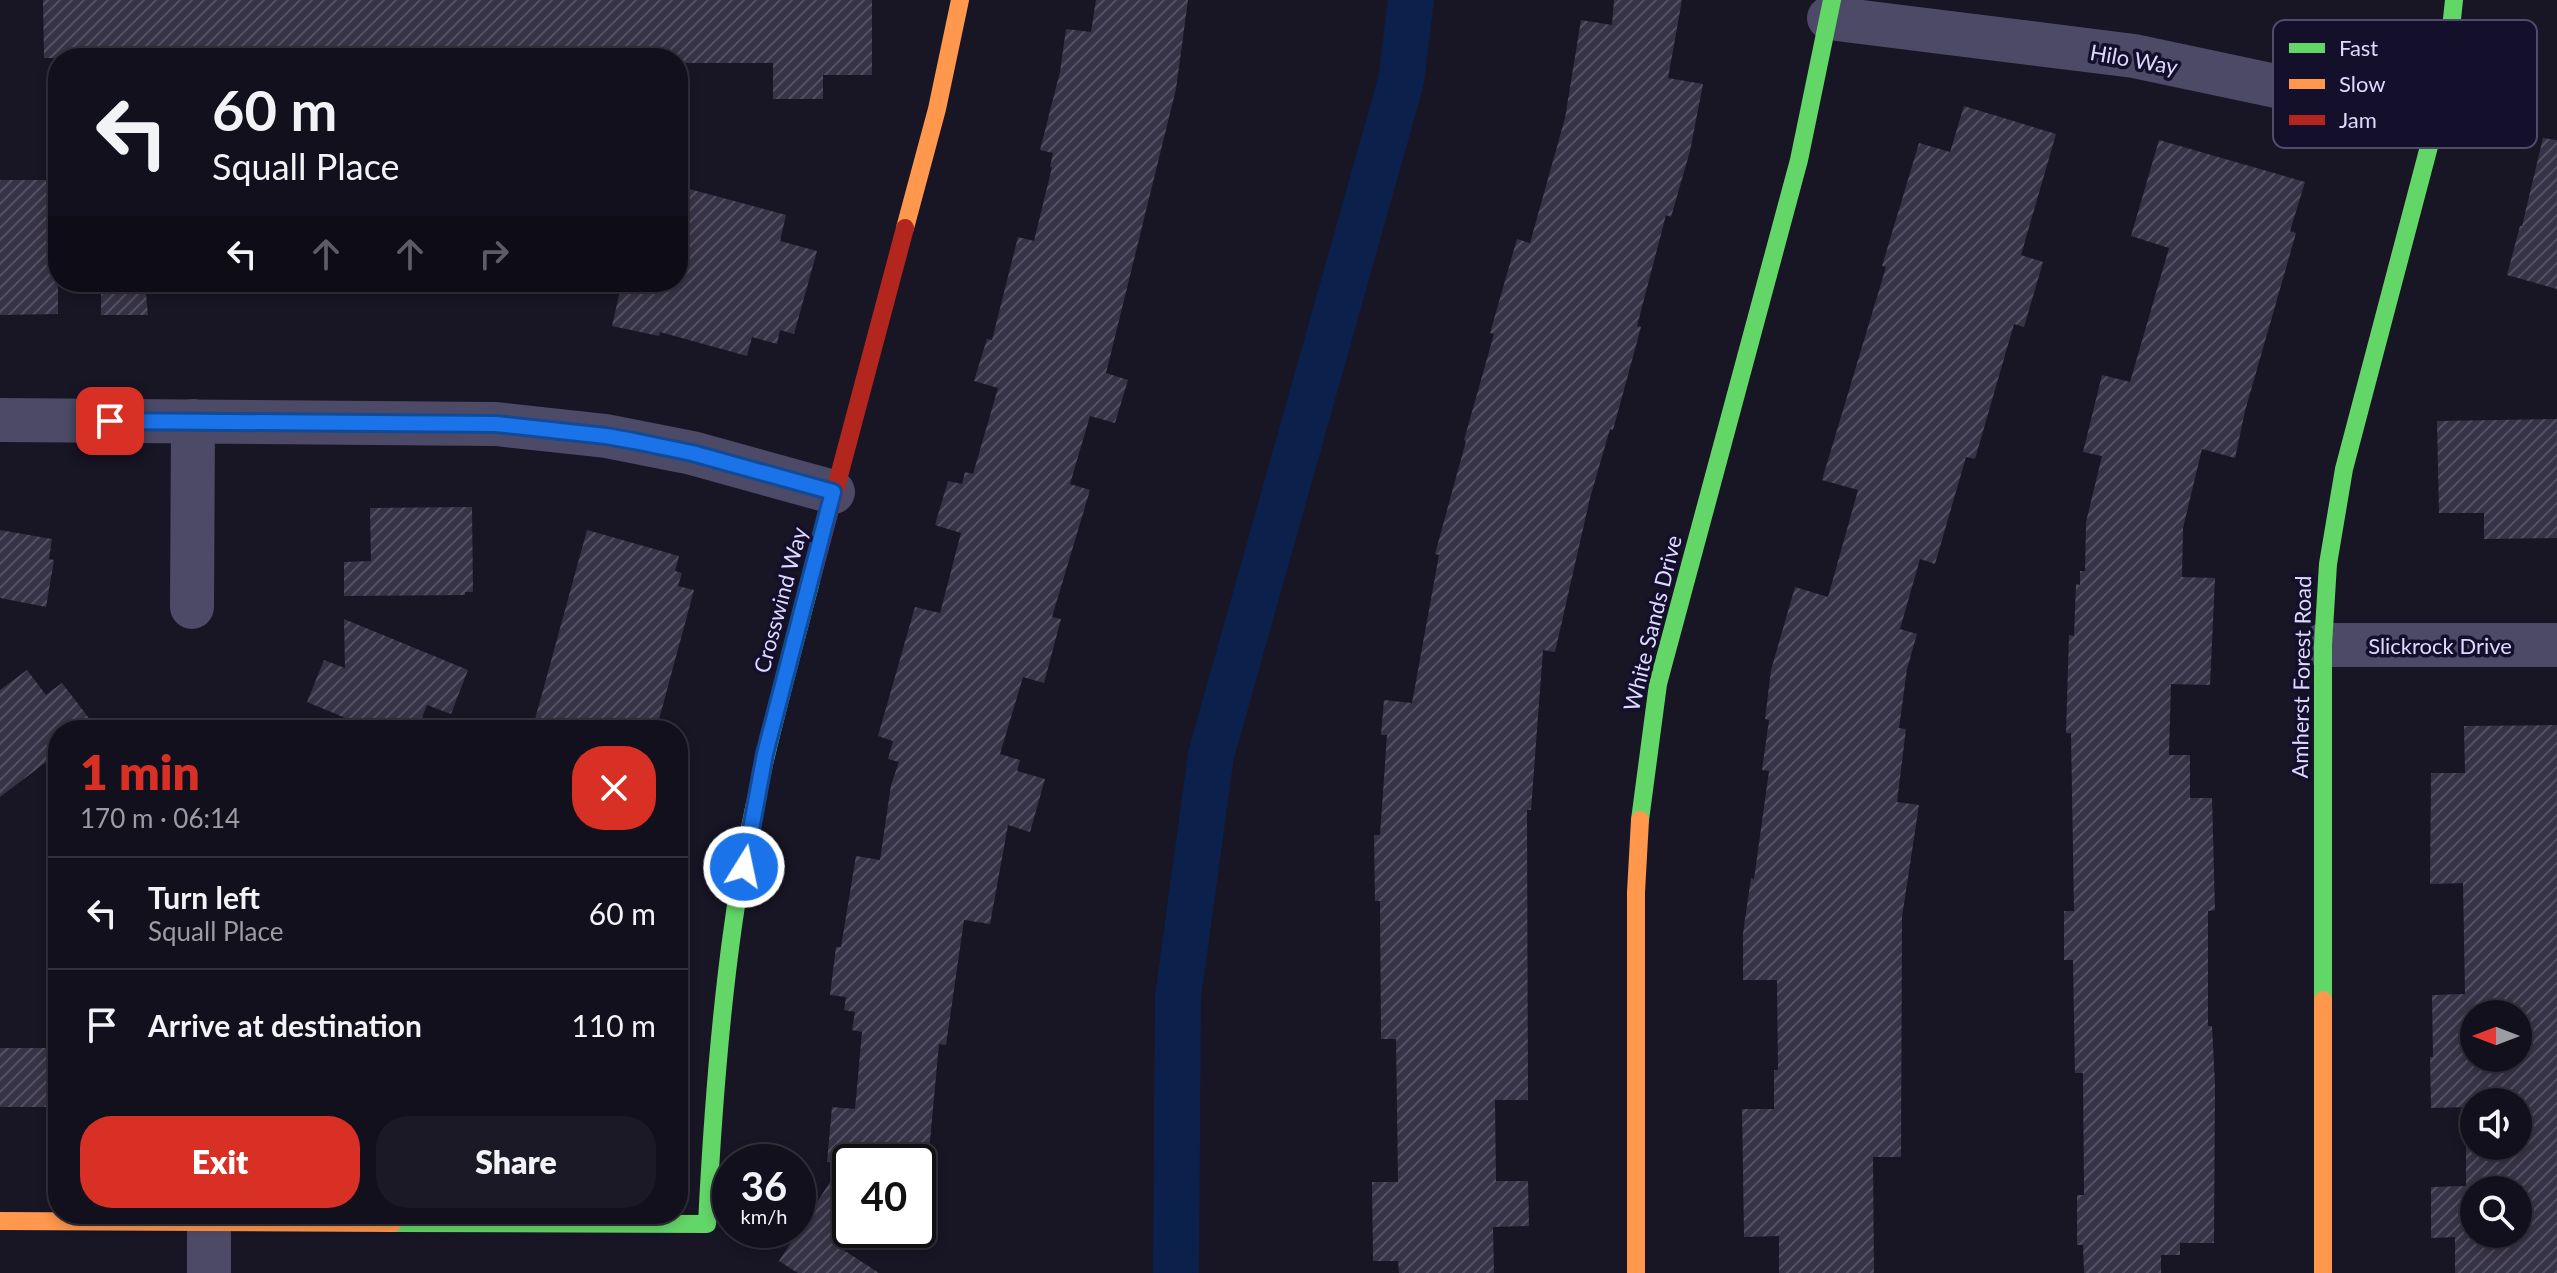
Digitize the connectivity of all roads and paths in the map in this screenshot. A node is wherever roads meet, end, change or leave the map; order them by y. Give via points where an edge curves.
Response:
1 (960, 0) edge
2 (2454, 0) edge
3 (1831, 9) edge
4 (2452, 20) edge
5 (2273, 85) edge
6 (2429, 148) edge
7 (0, 420) edge
8 (193, 421) junction
9 (833, 492) junction
10 (192, 607) dead end
11 (2323, 645) junction
12 (2557, 645) edge
13 (0, 1221) edge
14 (48, 1221) edge
15 (209, 1224) edge
16 (688, 1224) edge
17 (209, 1273) edge
18 (1636, 1273) edge
19 (2323, 1273) edge

1 - 9 street, Crosswind Way via 937,109
2 - 4 street, Amherst Forest Road
3 - 5 street, Hilo Way via 2134,56
3 - 18 street, White Sands Drive via 1799,160 1655,698 1641,796 1636,892
6 - 11 street, Amherst Forest Road via 2344,469 2328,564
7 - 8 street
8 - 9 street via 496,424 558,430 692,453
8 - 10 street
9 - 16 street, Crosswind Way via 765,754 733,924 714,1095 707,1224
11 - 12 street, Slickrock Drive
11 - 19 street, Amherst Forest Road
13 - 14 street
15 - 17 street

